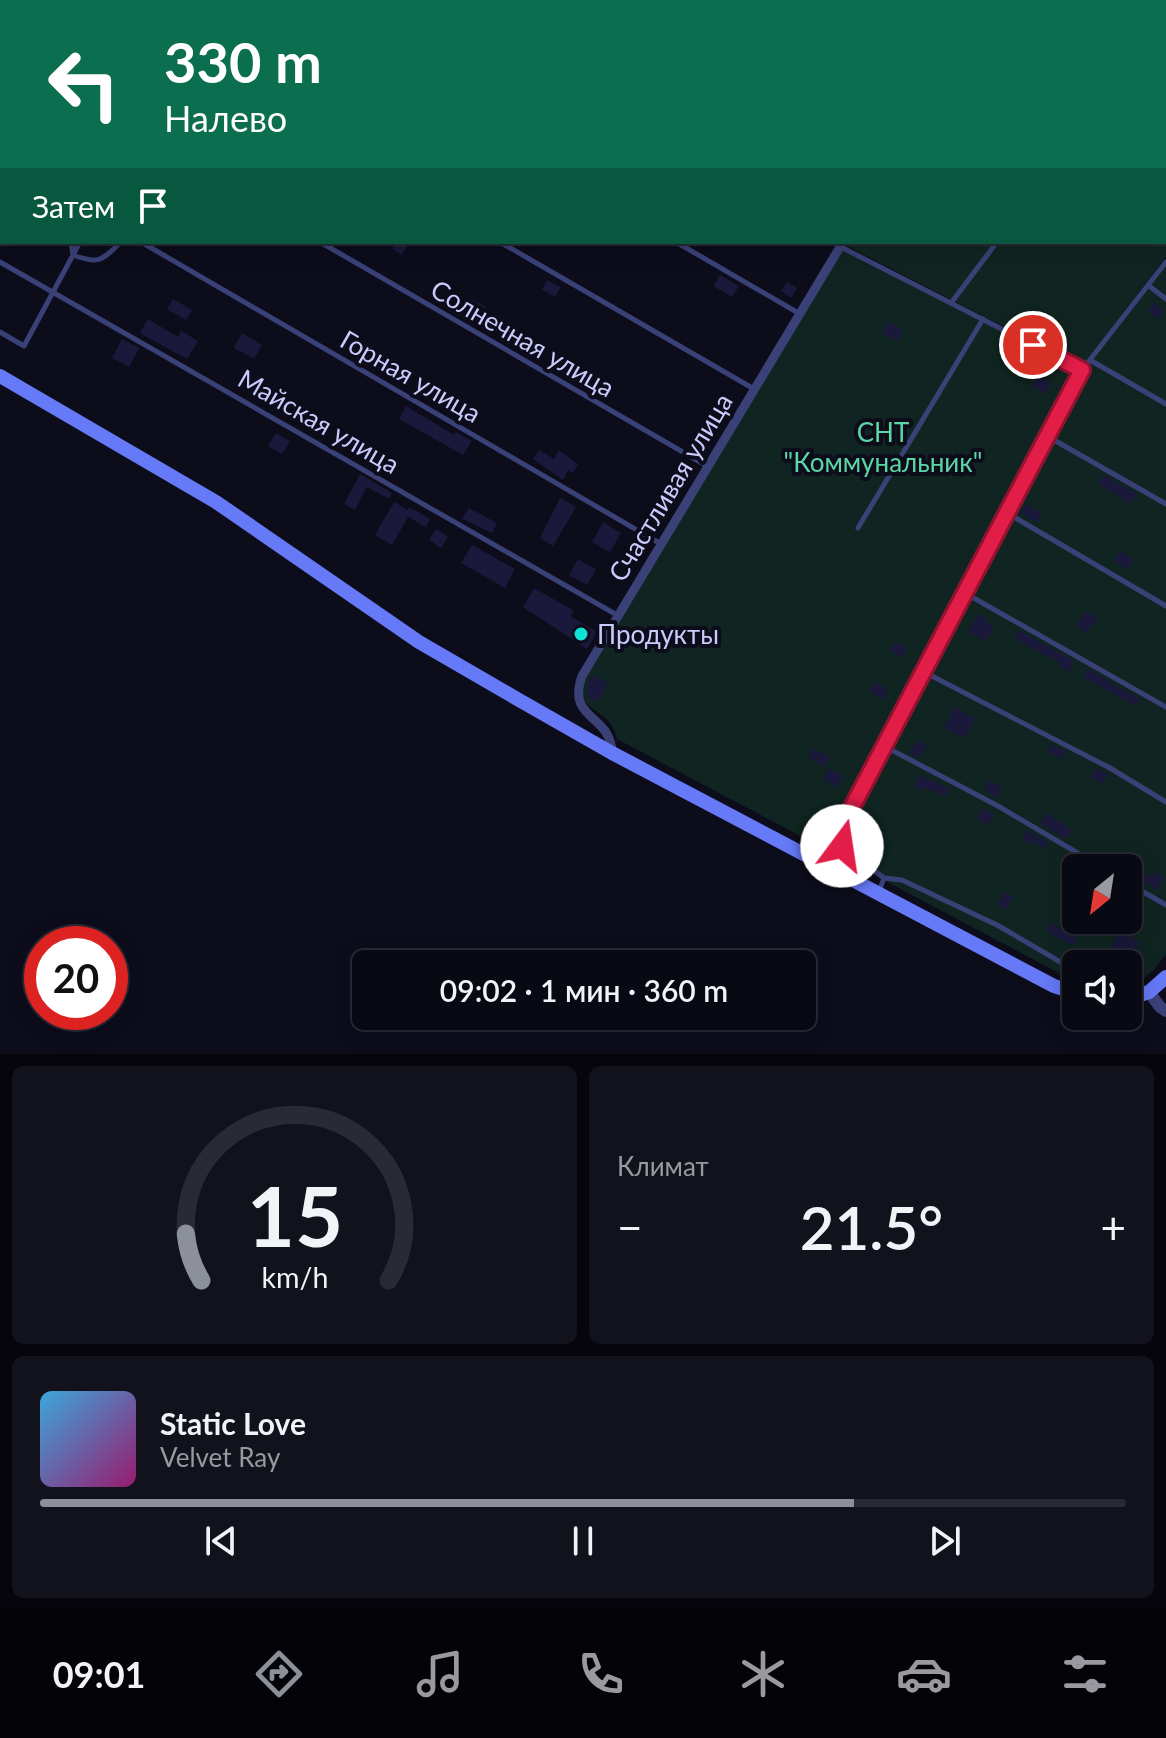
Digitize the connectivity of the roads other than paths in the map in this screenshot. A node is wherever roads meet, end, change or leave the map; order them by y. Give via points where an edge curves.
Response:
1 (71, 244) edge
2 (79, 244) edge
3 (119, 244) edge
4 (144, 244) edge
5 (323, 244) edge
6 (503, 244) edge
7 (679, 244) edge
8 (842, 244) edge
9 (995, 244) edge
10 (73, 255) junction
11 (0, 262) edge
12 (1166, 262) edge
13 (1149, 286) junction
14 (54, 293) junction
15 (1166, 299) edge
16 (951, 303) junction
17 (800, 314) junction
18 (983, 319) junction
19 (0, 332) edge
20 (1090, 360) junction
21 (1082, 370) junction
22 (0, 376) edge
23 (754, 389) junction
24 (1166, 404) edge
25 (1047, 436) junction
26 (708, 467) junction
27 (1166, 504) edge
28 (1007, 513) junction
29 (858, 528) dead end
30 (661, 544) junction
31 (965, 593) junction
32 (1166, 606) edge
33 (618, 616) junction
34 (924, 672) junction
35 (1166, 707) edge
36 (884, 746) junction
37 (612, 753) junction
38 (1166, 802) edge
39 (1079, 854) edge
40 (884, 878) junction
41 (1142, 891) edge
42 (878, 894) junction
43 (1166, 905) edge
44 (1062, 963) edge
45 (1166, 977) edge
46 (1062, 989) edge
47 (1149, 992) junction
48 (1142, 994) edge
49 (1166, 1011) edge

1 - 10 lane
2 - 10 lane
3 - 10 lane via 104,259
4 - 30 lane, Горная улица
5 - 26 lane, Солнечная улица
6 - 23 lane
7 - 17 lane
8 - 16 lane
8 - 17 street, Счастливая улица
9 - 16 lane
10 - 14 lane
11 - 14 lane, Майская улица
12 - 13 lane
13 - 15 lane
13 - 20 lane
14 - 19 lane via 24,346
14 - 33 lane, Майская улица
16 - 18 lane
17 - 23 street, Счастливая улица
18 - 21 lane
18 - 29 lane
20 - 21 lane
20 - 24 lane
21 - 25 lane
22 - 37 main road via 216,502 419,642
23 - 26 street, Счастливая улица
25 - 27 lane
25 - 28 lane
26 - 30 street, Счастливая улица
28 - 31 lane
28 - 32 lane
30 - 33 street, Счастливая улица
31 - 34 lane
31 - 35 lane
33 - 37 street, Счастливая улица via 576,691 581,707 607,732
34 - 36 lane
34 - 38 lane
36 - 39 lane
36 - 40 lane via 842,829 842,846
37 - 42 main road
40 - 42 lane
40 - 44 lane via 902,880 997,925
41 - 43 lane
42 - 46 main road
45 - 47 main road
47 - 48 main road
47 - 49 street

